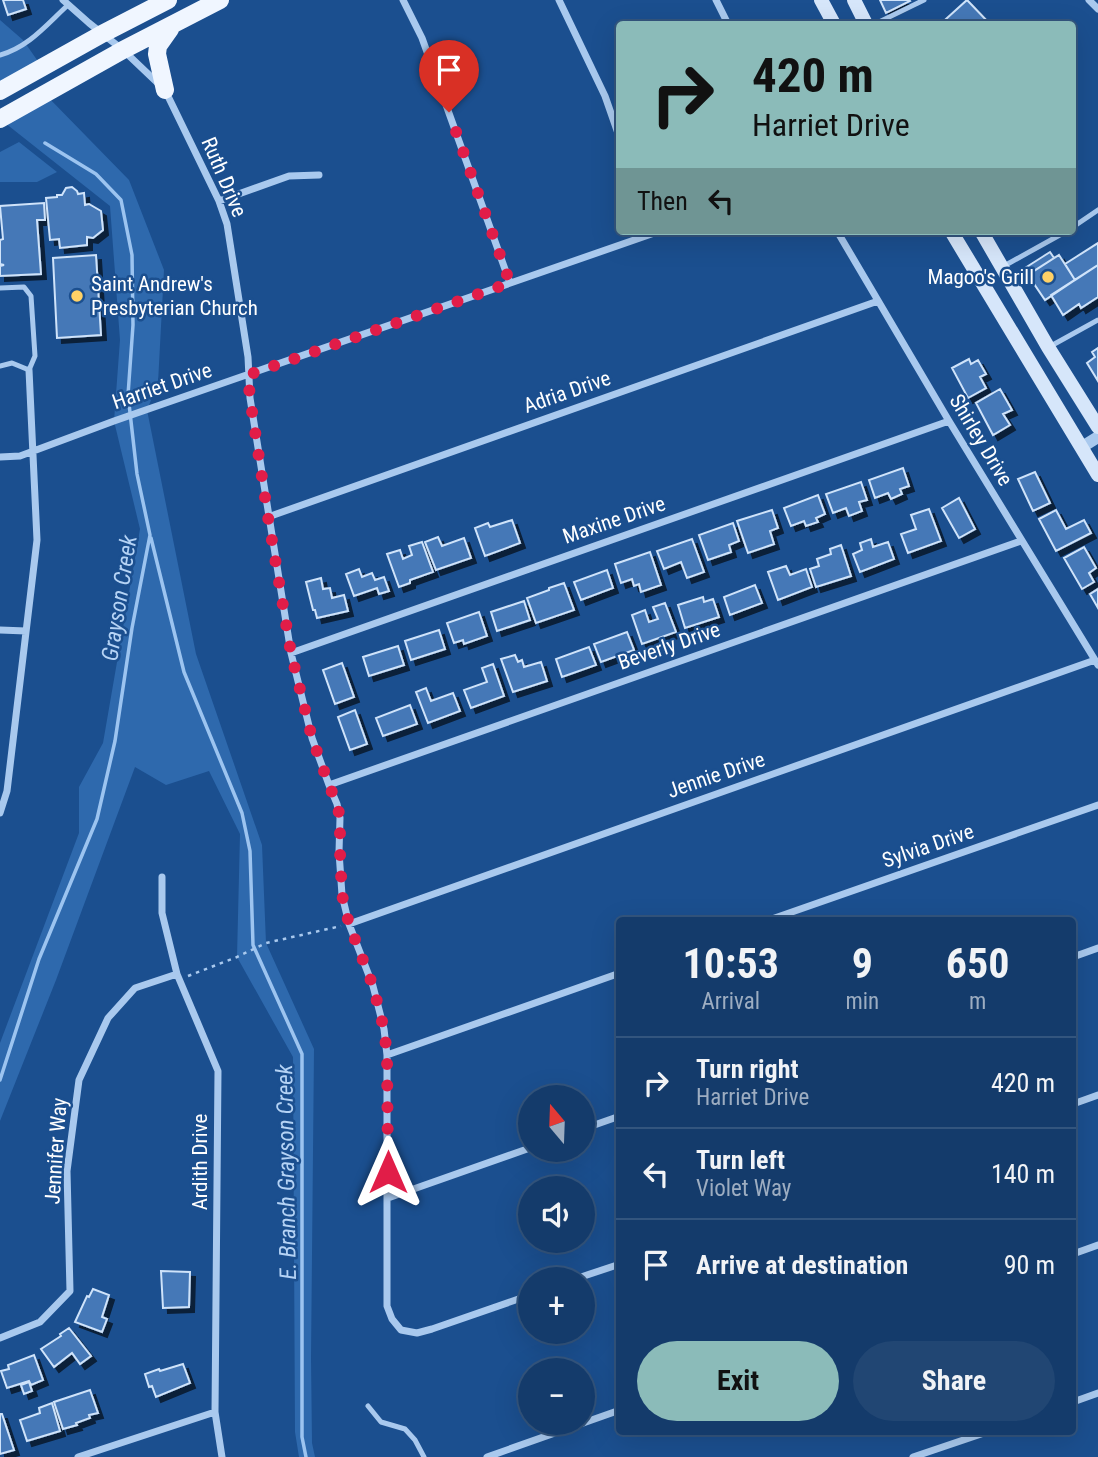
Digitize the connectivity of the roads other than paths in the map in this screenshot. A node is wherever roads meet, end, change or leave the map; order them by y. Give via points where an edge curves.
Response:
1 (168, 0) edge
2 (220, 0) edge
3 (403, 0) edge
4 (559, 0) edge
5 (716, 0) edge
6 (821, 0) edge
7 (854, 0) edge
8 (924, 0) edge
9 (66, 2) edge
10 (726, 21) edge
11 (832, 21) edge
12 (864, 21) edge
13 (880, 21) edge
14 (173, 25) junction
15 (102, 34) junction
16 (123, 50) junction
17 (0, 55) edge
18 (165, 90) junction
19 (0, 91) edge
20 (0, 119) edge
21 (616, 128) edge
22 (319, 175) dead end
23 (219, 201) junction
24 (1098, 210) edge
25 (1076, 225) edge
26 (646, 235) edge
27 (839, 235) edge
28 (953, 235) edge
29 (983, 235) edge
30 (1060, 235) edge
31 (1001, 267) junction
32 (510, 283) junction
33 (0, 288) edge
34 (878, 301) junction
35 (1098, 320) edge
36 (1048, 347) junction
37 (0, 366) edge
38 (29, 370) junction
39 (248, 375) junction
40 (949, 421) junction
41 (1098, 427) edge
42 (1098, 437) edge
43 (1082, 447) junction
44 (33, 451) junction
45 (0, 457) edge
46 (1096, 467) edge
47 (268, 517) junction
48 (1021, 541) junction
49 (0, 630) edge
50 (26, 631) junction
51 (291, 653) junction
52 (1097, 662) edge
53 (329, 785) junction
54 (4, 791) edge
55 (1098, 804) edge
56 (0, 813) edge
57 (162, 877) dead end
58 (778, 917) edge
59 (349, 924) junction
60 (1098, 948) edge
61 (1076, 956) edge
62 (616, 974) edge
63 (178, 977) junction
64 (387, 1055) junction
65 (1098, 1095) edge
66 (1076, 1103) edge
67 (616, 1117) edge
68 (595, 1125) edge
69 (518, 1152) edge
70 (388, 1198) junction
71 (1098, 1245) edge
72 (1076, 1253) edge
73 (616, 1265) edge
74 (595, 1272) edge
75 (518, 1299) edge
76 (0, 1338) edge
77 (1098, 1393) edge
78 (1076, 1401) edge
79 (368, 1406) dead end
80 (616, 1411) edge
81 (215, 1412) junction
82 (978, 1435) edge
83 (78, 1457) edge
84 (222, 1457) edge
85 (424, 1457) edge
86 (487, 1457) edge
87 (913, 1457) edge

1 - 15 main road
2 - 14 main road
3 - 32 street via 422,38
4 - 21 street
5 - 10 street
6 - 11 main road
7 - 12 main road
8 - 13 lane
9 - 15 street, Ruth Drive
9 - 17 lane via 33,38
14 - 16 main road
14 - 18 main road via 157,54
15 - 16 street, Ruth Drive
15 - 19 main road
16 - 18 street, Ruth Drive
16 - 20 main road
18 - 23 street, Ruth Drive
22 - 23 street via 289,176
23 - 39 street, Ruth Drive via 227,224
24 - 25 lane
26 - 32 street, Harriet Drive
27 - 34 street, Shirley Drive
28 - 43 main road
29 - 31 main road
30 - 31 lane
31 - 36 main road
32 - 39 street, Harriet Drive
33 - 38 lane via 24,288 31,296 35,356
34 - 40 street, Shirley Drive
34 - 47 street, Adria Drive
35 - 36 lane
36 - 41 main road
37 - 38 lane via 12,363
38 - 44 street
39 - 44 street, Harriet Drive
39 - 47 street, Ruth Drive
40 - 48 street, Shirley Drive
40 - 51 street, Maxine Drive
42 - 43 street
43 - 46 main road
44 - 45 street, Harriet Drive
44 - 50 street via 37,540
47 - 51 street, Ruth Drive
48 - 52 street, Shirley Drive
48 - 53 street, Beverly Drive
49 - 50 street
50 - 54 street
51 - 53 street, Ruth Drive
52 - 59 street, Jennie Drive
53 - 59 street, Ruth Drive via 340,818 342,895
54 - 56 street
55 - 58 street, Sylvia Drive
57 - 63 street, Ardith Drive via 162,913
59 - 64 street, Ruth Drive via 373,986
60 - 61 street
62 - 64 street
63 - 76 street, Jennifer Way via 135,988 108,1018 79,1080 67,1171 70,1291 40,1322
63 - 81 street, Ardith Drive via 218,1071
64 - 70 street, Ruth Drive
65 - 66 street
67 - 68 street
69 - 70 street
70 - 75 street, Ruth Drive via 387,1306 401,1330 417,1333
71 - 72 street
73 - 74 street
77 - 78 street
79 - 85 lane via 381,1422 405,1429
80 - 86 street
81 - 83 street
81 - 84 street, Ardith Drive
82 - 87 street

